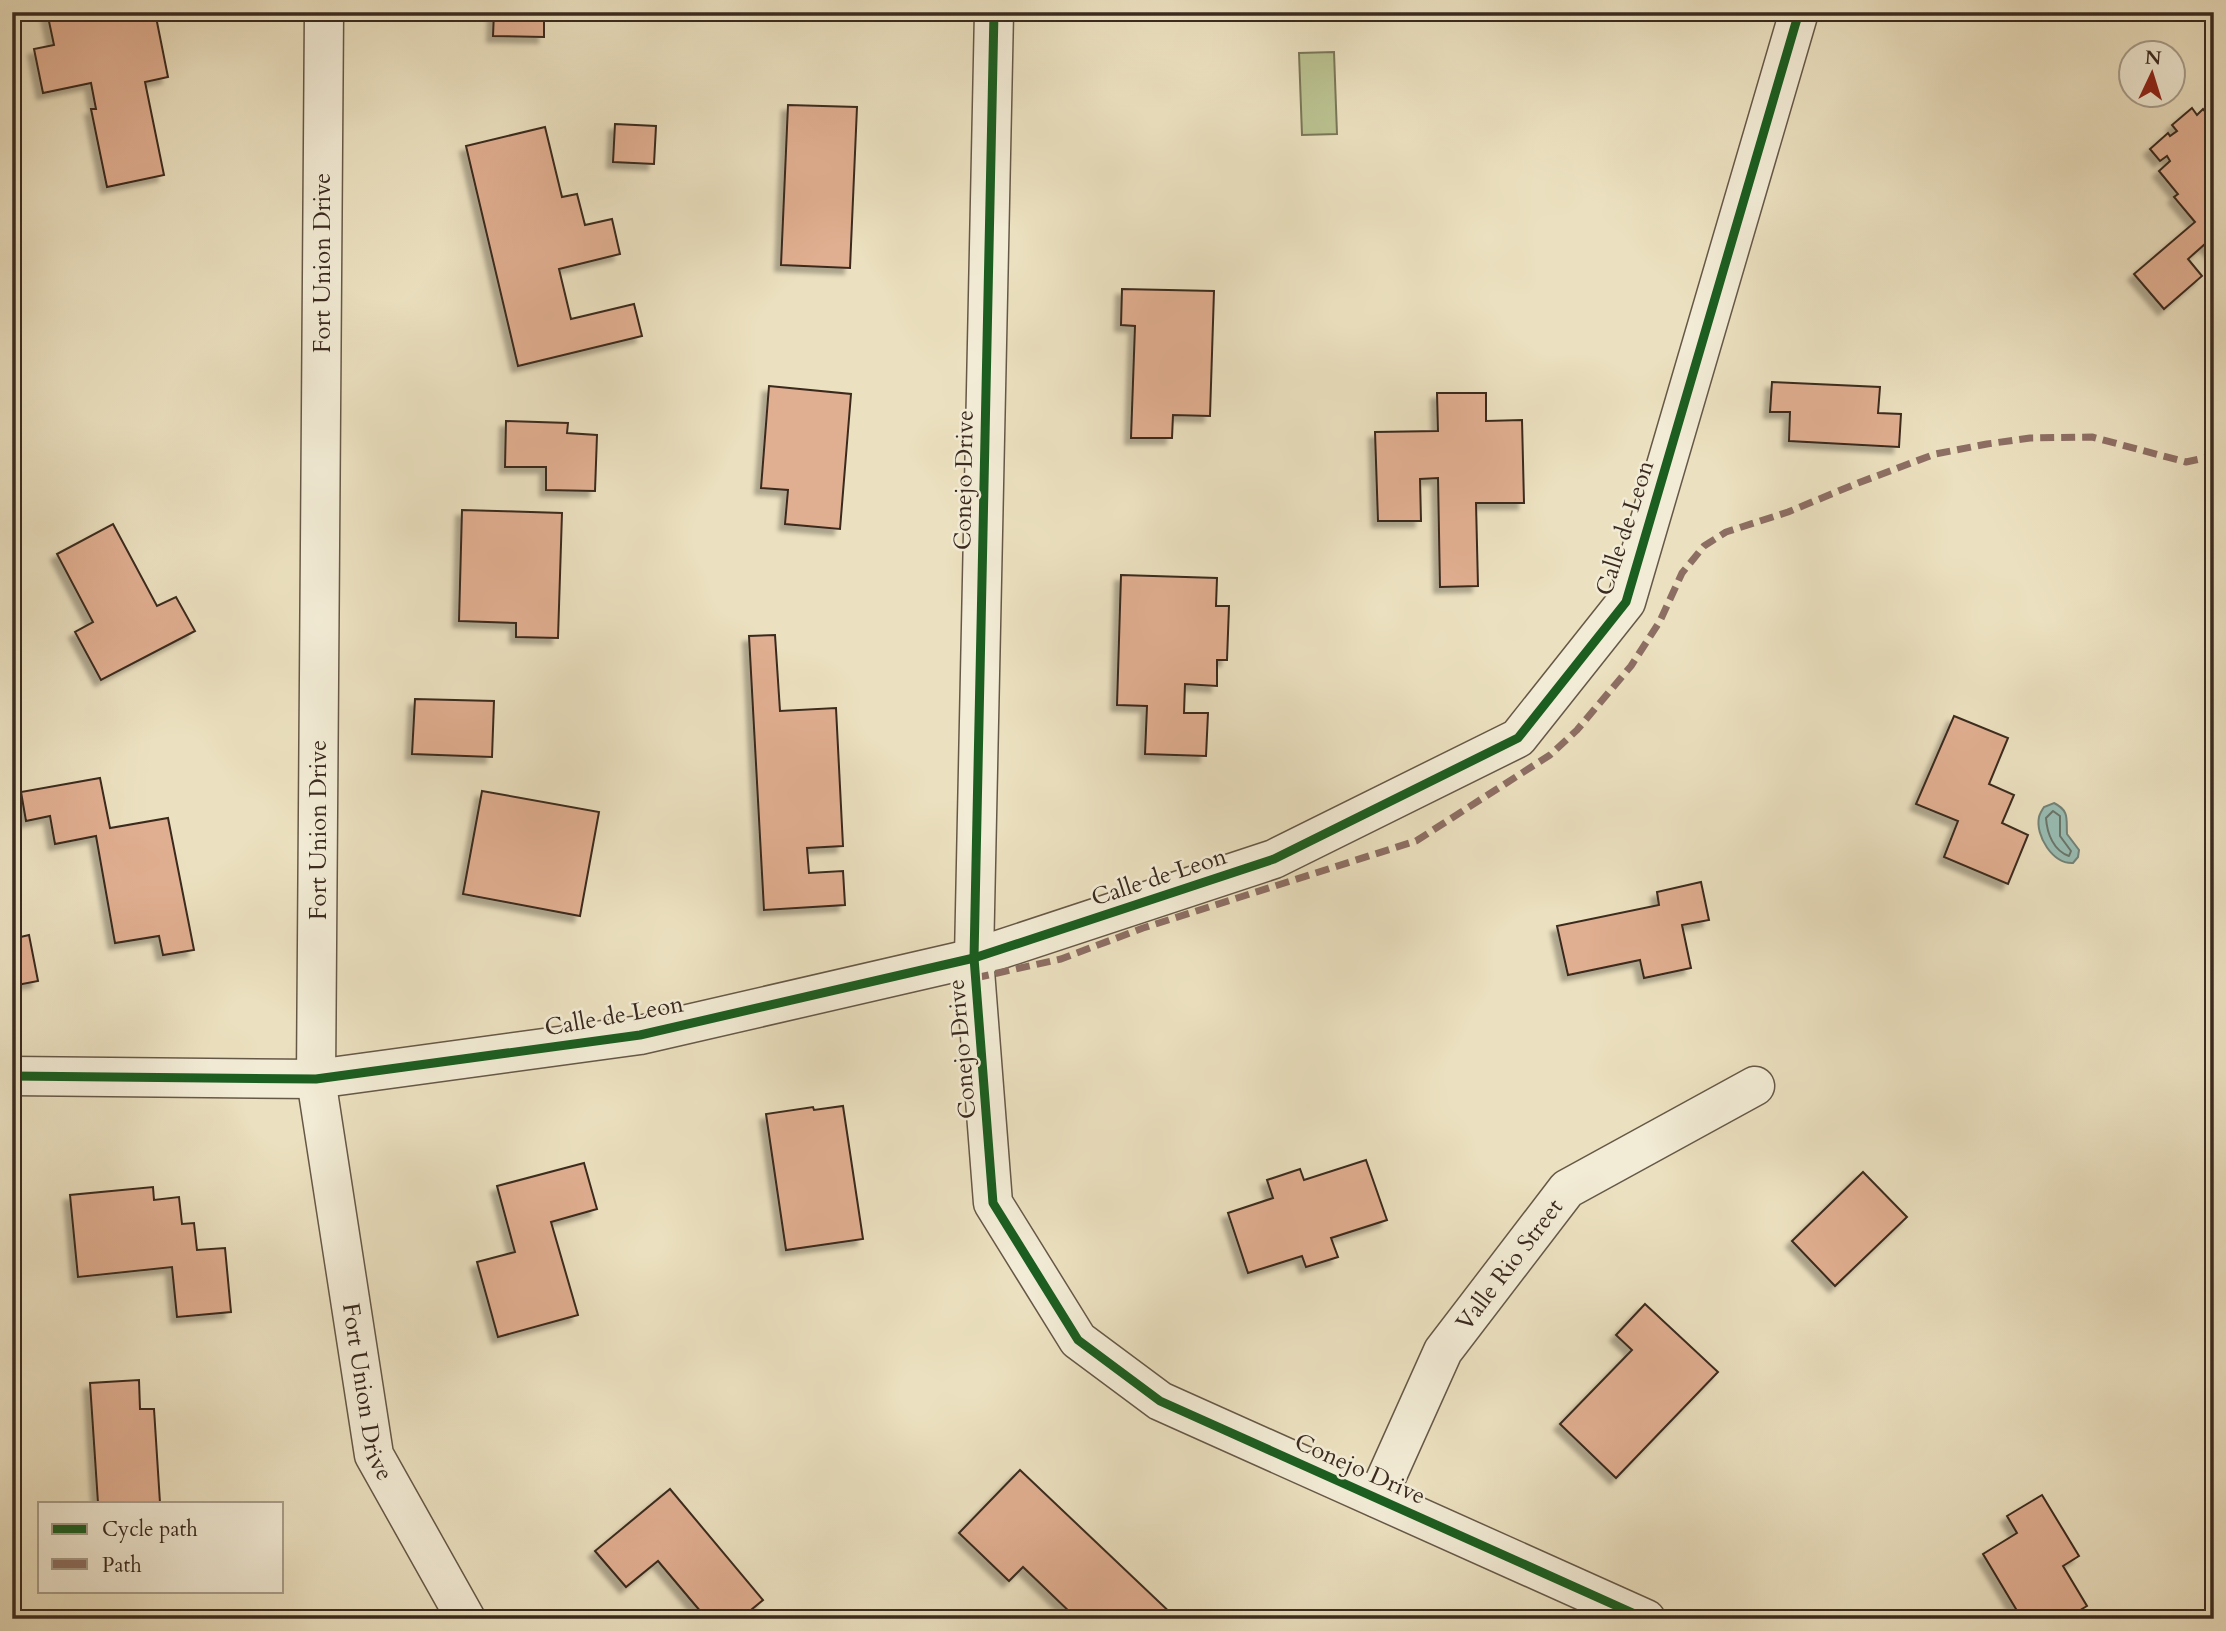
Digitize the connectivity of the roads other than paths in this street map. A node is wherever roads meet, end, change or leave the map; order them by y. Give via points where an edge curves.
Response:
1 (324, 12) edge
2 (994, 12) edge
3 (1799, 12) edge
4 (974, 958) junction
5 (12, 1076) edge
6 (316, 1079) junction
7 (1755, 1086) dead end
8 (1377, 1498) junction
9 (466, 1619) edge
10 (1646, 1619) edge

1 - 6 street, Fort Union Drive
2 - 4 street, Conejo Drive
3 - 4 street, Calle de Leon via 1626,602 1518,738 1274,859
4 - 6 street, Calle de Leon via 640,1035
4 - 8 street, Conejo Drive via 993,1203 1078,1340 1160,1401
5 - 6 street, Calle de Leon
6 - 9 street, Fort Union Drive via 374,1455
7 - 8 street, Valle Rio Street via 1567,1189 1443,1351
8 - 10 street, Conejo Drive

